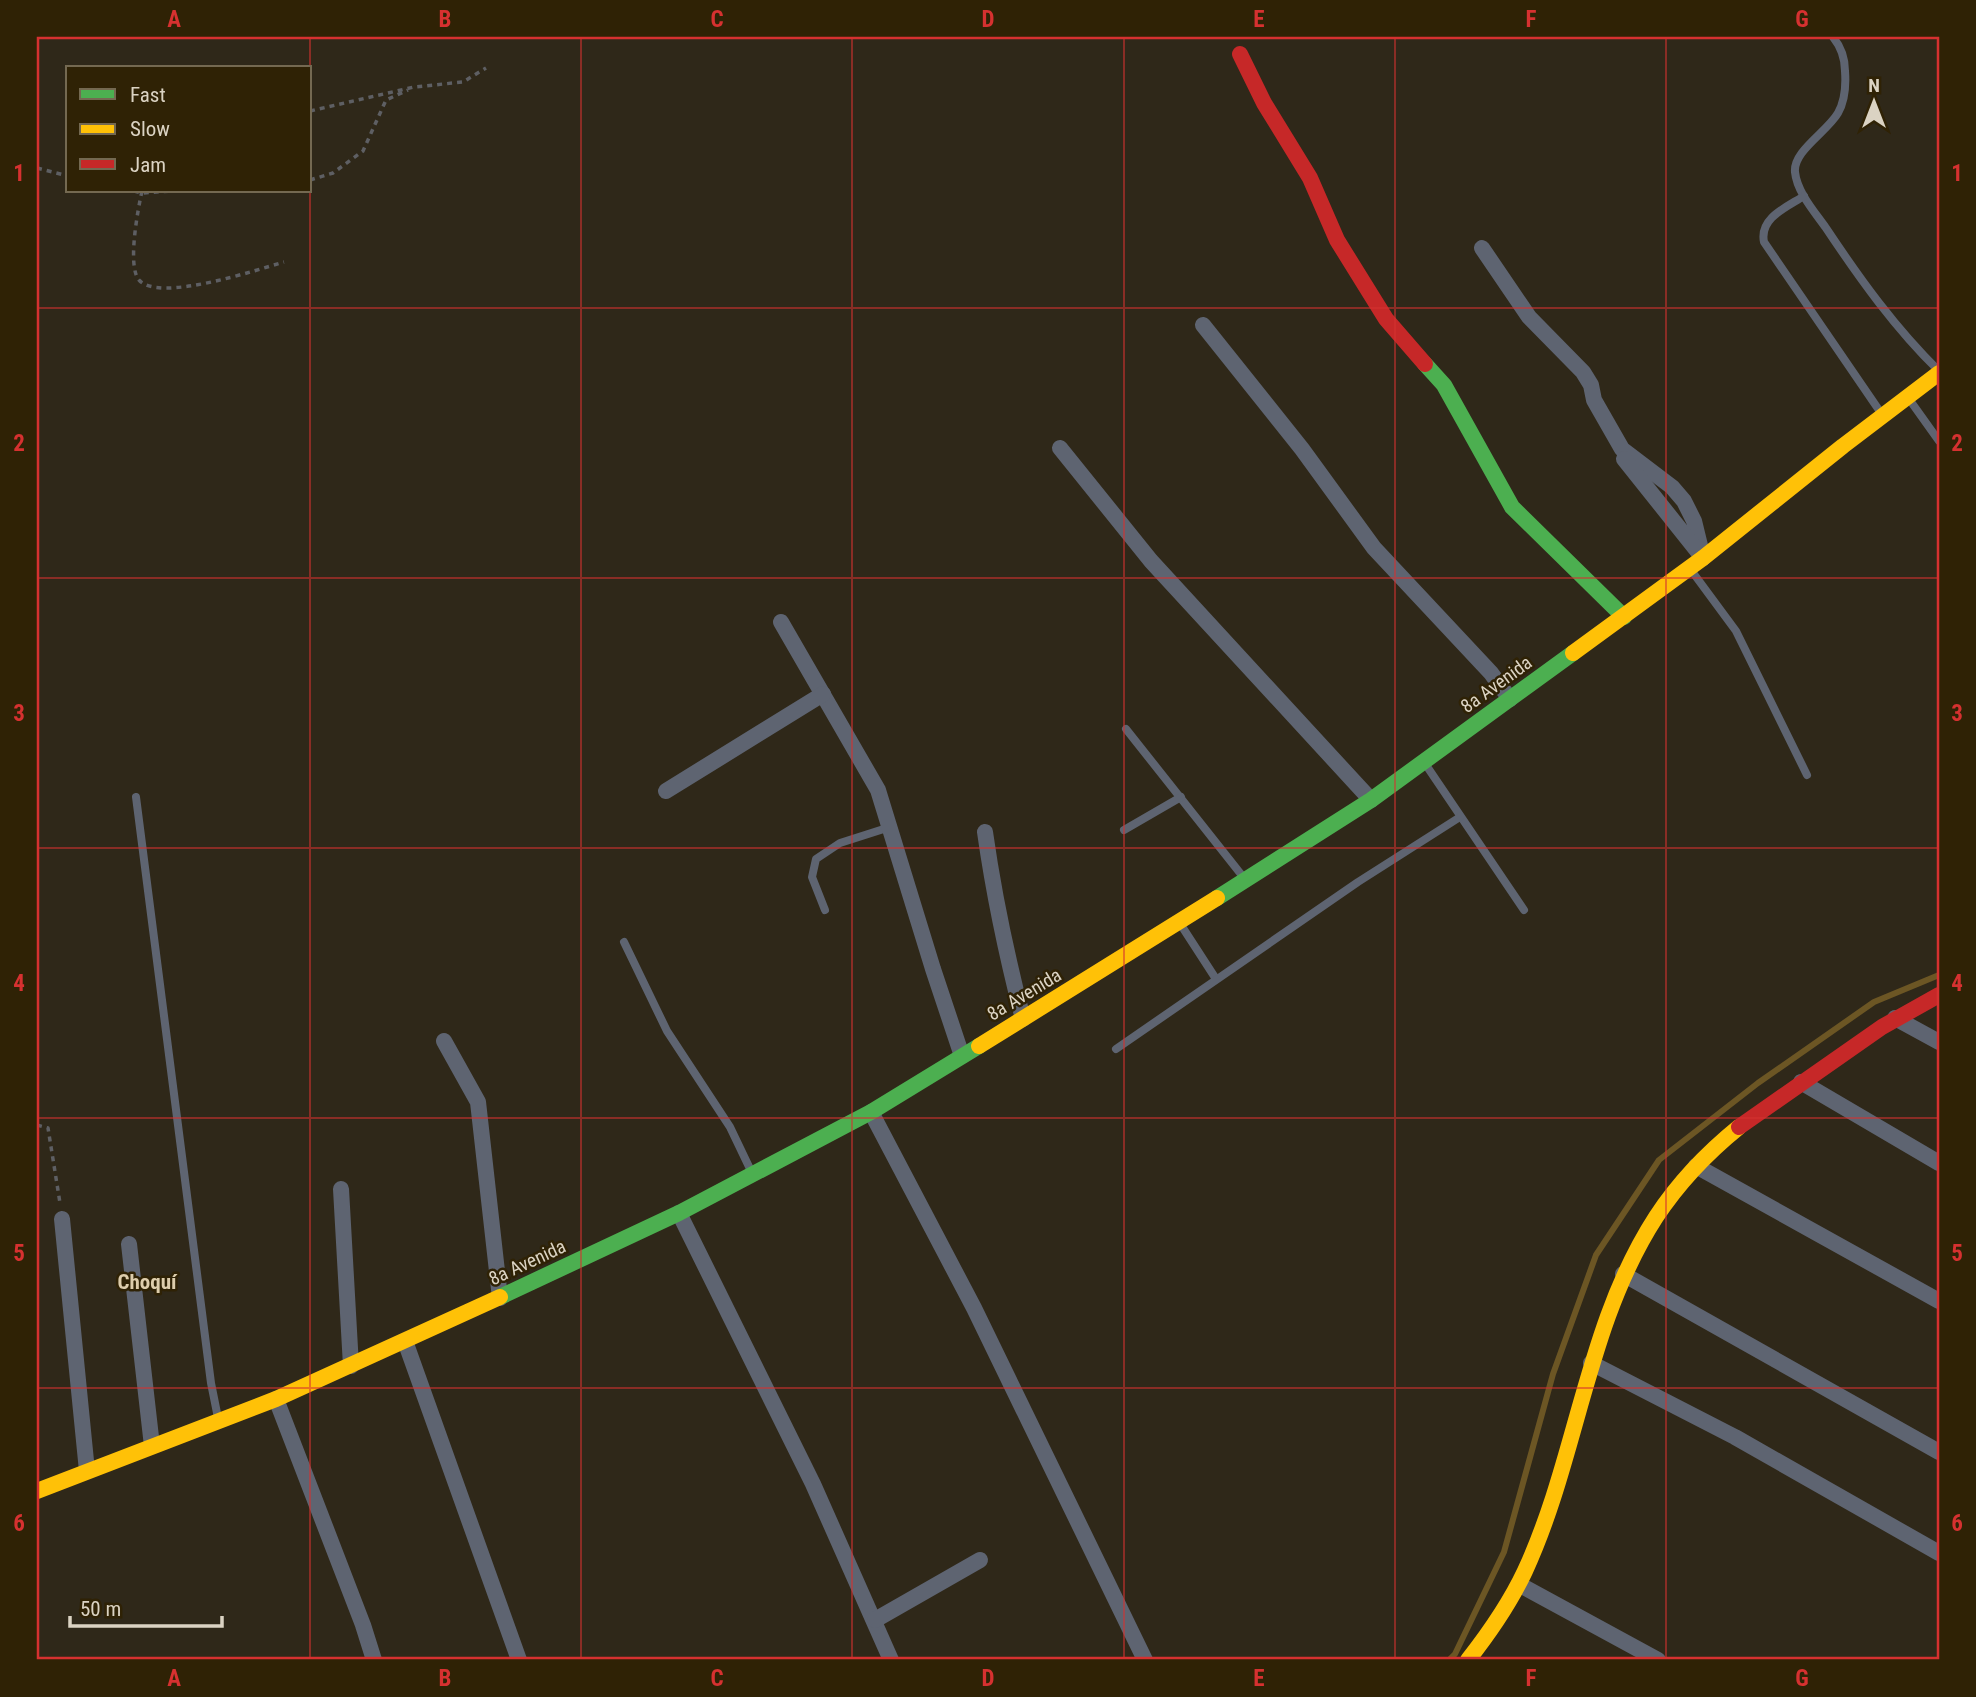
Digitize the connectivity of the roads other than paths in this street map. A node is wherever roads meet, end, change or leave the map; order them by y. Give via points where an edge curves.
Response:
1 (1833, 37) edge
2 (1240, 54) dead end
3 (1804, 196) junction
4 (1482, 248) dead end
5 (1203, 325) dead end
6 (1939, 372) edge
7 (1908, 397) junction
8 (1883, 416) junction
9 (1939, 441) edge
10 (1060, 448) dead end
11 (1703, 558) junction
12 (1689, 568) junction
13 (1624, 617) junction
14 (781, 622) dead end
15 (823, 694) junction
16 (1510, 699) junction
17 (1126, 729) dead end
18 (1424, 762) junction
19 (1807, 775) dead end
20 (666, 791) dead end
21 (136, 797) dead end
22 (1181, 797) junction
23 (1371, 800) junction
24 (1460, 817) junction
25 (890, 827) junction
26 (1124, 830) dead end
27 (985, 832) dead end
28 (1245, 881) junction
29 (825, 910) dead end
30 (1524, 910) dead end
31 (1180, 922) junction
32 (624, 942) dead end
33 (1216, 979) junction
34 (1939, 995) edge
35 (1895, 1018) junction
36 (1023, 1020) junction
37 (444, 1041) dead end
38 (1939, 1042) edge
39 (1116, 1049) dead end
40 (962, 1056) junction
41 (1801, 1082) junction
42 (871, 1112) junction
43 (1939, 1163) edge
44 (1696, 1166) junction
45 (754, 1176) junction
46 (341, 1189) dead end
47 (679, 1213) junction
48 (62, 1219) road end
49 (129, 1244) dead end
50 (1623, 1274) junction
51 (500, 1298) junction
52 (1939, 1301) edge
53 (405, 1341) junction
54 (1591, 1363) junction
55 (351, 1366) junction
56 (276, 1399) junction
57 (219, 1421) junction
58 (152, 1446) junction
59 (1939, 1452) edge
60 (87, 1471) junction
61 (37, 1491) edge
62 (1939, 1553) edge
63 (979, 1560) dead end
64 (1520, 1585) junction
65 (875, 1620) junction
66 (374, 1660) edge
67 (519, 1660) edge
68 (891, 1660) edge
69 (1145, 1660) edge
70 (1468, 1660) edge
71 (1658, 1660) edge

1 - 3 lane via 1843,53 1844,98 1830,125 1796,161 1796,180
2 - 13 street via 1310,178 1337,240 1386,319 1444,386 1512,507
3 - 6 lane via 1860,278
3 - 8 lane via 1766,224 1764,242
4 - 11 street via 1530,317 1583,372 1591,385 1598,428
5 - 16 street via 1374,548
6 - 7 street, 8a Avenida
7 - 8 street, 8a Avenida
7 - 9 lane
8 - 11 street, 8a Avenida
10 - 23 street via 1151,561
11 - 12 street, 8a Avenida
12 - 13 street, 8a Avenida
12 - 19 lane via 1736,631
13 - 16 street, 8a Avenida
14 - 15 street
15 - 20 street
15 - 25 street via 878,790
16 - 18 street, 8a Avenida
17 - 22 lane
18 - 23 street, 8a Avenida
18 - 24 lane
21 - 57 lane
22 - 26 lane
22 - 28 lane
23 - 28 street, 8a Avenida
24 - 30 lane
24 - 33 lane
25 - 29 lane via 840,843 816,859 811,877
25 - 40 street
27 - 36 street via 1005,951
28 - 31 street, 8a Avenida
31 - 33 lane
31 - 36 street, 8a Avenida
32 - 45 lane via 667,1031 730,1127
33 - 39 lane
34 - 35 street
35 - 38 street
35 - 41 street
36 - 40 street, 8a Avenida
37 - 51 street via 478,1102
40 - 42 street, 8a Avenida
41 - 43 street
41 - 44 street
42 - 45 street, 8a Avenida
42 - 69 street via 974,1308
44 - 50 street via 1652,1224
44 - 52 street
45 - 47 street, 8a Avenida
46 - 55 street
47 - 51 street, 8a Avenida
47 - 65 street
48 - 60 street
49 - 58 street
50 - 54 street
50 - 59 street
51 - 53 street, 8a Avenida
53 - 55 street, 8a Avenida
53 - 67 street
54 - 62 street via 1735,1437
54 - 64 street via 1539,1540
55 - 56 street, 8a Avenida
56 - 57 street, 8a Avenida
56 - 66 street
57 - 58 street, 8a Avenida
58 - 60 street, 8a Avenida
60 - 61 street, 8a Avenida
63 - 65 street
64 - 70 street
64 - 71 street
65 - 68 street

